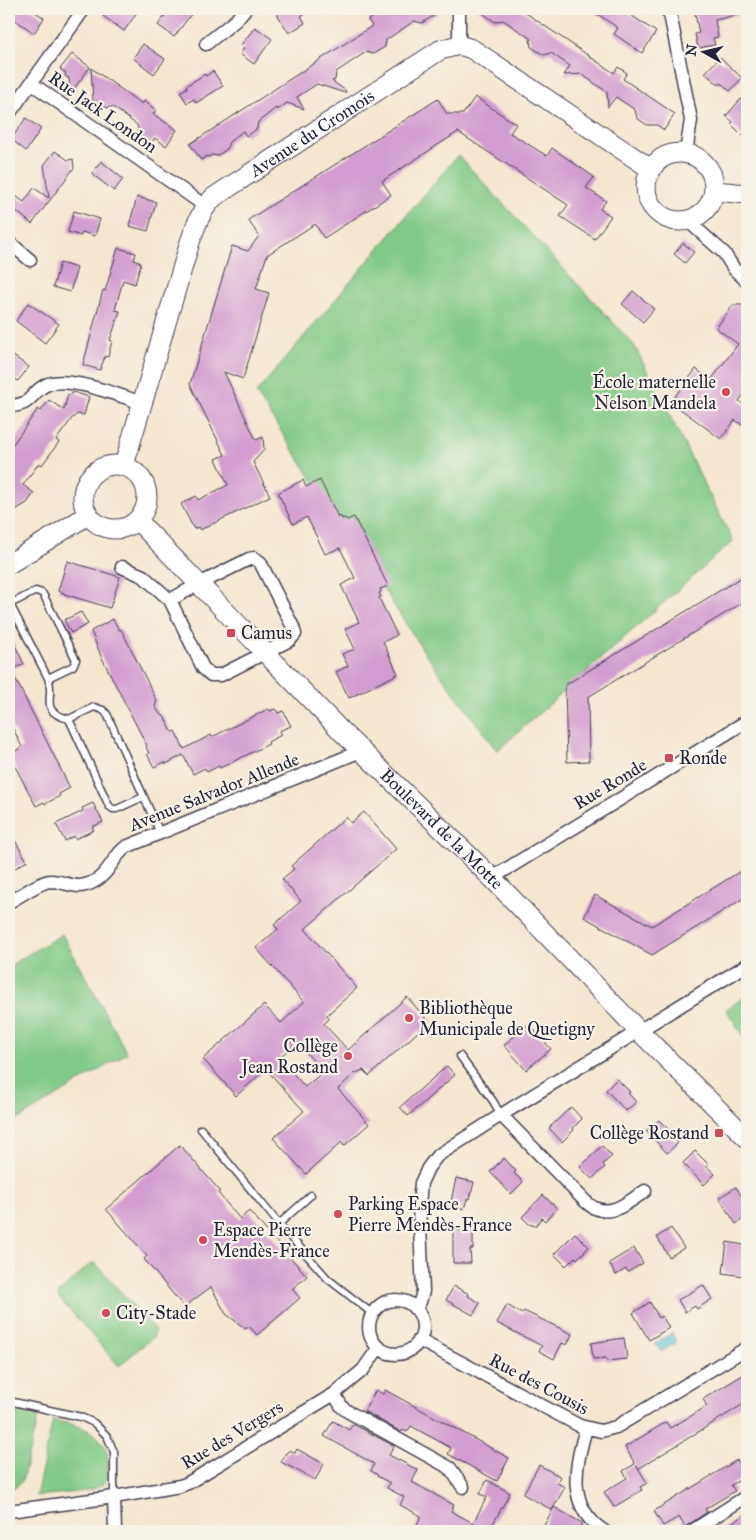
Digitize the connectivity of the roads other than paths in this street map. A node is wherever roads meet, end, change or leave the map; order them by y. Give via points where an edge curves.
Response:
1 (84, 9) edge
2 (245, 9) edge
3 (459, 9) edge
4 (665, 9) edge
5 (206, 44) dead end
6 (459, 45) junction
7 (31, 83) junction
8 (9, 114) edge
9 (686, 153) junction
10 (651, 169) junction
11 (715, 191) junction
12 (747, 194) edge
13 (205, 206) junction
14 (688, 221) junction
15 (9, 242) edge
16 (30, 260) dead end
17 (747, 281) edge
18 (142, 403) junction
19 (9, 406) edge
20 (124, 465) junction
21 (88, 515) junction
22 (137, 520) junction
23 (9, 564) edge
24 (122, 566) dead end
25 (199, 584) junction
26 (170, 600) junction
27 (9, 603) edge
28 (266, 652) junction
29 (48, 678) junction
30 (69, 719) junction
31 (747, 721) edge
32 (361, 751) junction
33 (143, 797) junction
34 (160, 833) junction
35 (492, 878) junction
36 (9, 902) edge
37 (747, 964) edge
38 (639, 1031) junction
39 (460, 1056) dead end
40 (501, 1114) junction
41 (201, 1129) dead end
42 (747, 1138) edge
43 (645, 1191) dead end
44 (311, 1195) dead end
45 (279, 1224) junction
46 (414, 1308) junction
47 (373, 1314) junction
48 (419, 1340) junction
49 (379, 1348) junction
50 (747, 1348) edge
51 (334, 1394) junction
52 (9, 1401) edge
53 (586, 1429) junction
54 (463, 1487) dead end
55 (747, 1496) edge
56 (114, 1497) junction
57 (9, 1511) edge
58 (115, 1531) edge
59 (604, 1531) edge
60 (692, 1531) edge

1 - 7 street, Rue Jack London
2 - 5 street
3 - 6 street
4 - 9 street via 670,14 691,120
6 - 10 street via 476,51
6 - 13 street, Avenue du Cromois via 434,54 214,197
7 - 8 street
7 - 13 street, Rue Jack London
9 - 10 street via 667,155
9 - 11 street via 706,163
10 - 14 street via 646,191 656,212 671,220
11 - 12 street
11 - 14 street via 706,210
13 - 18 street, Avenue du Cromois via 190,242
14 - 17 street via 724,253
15 - 16 street
18 - 19 street via 62,381 43,386 24,404
18 - 20 street, Avenue du Cromois
20 - 21 street via 106,465 88,477 82,498
20 - 22 street via 134,470 146,486 146,506
21 - 22 street via 107,528 127,527
21 - 23 street
22 - 25 street, Boulevard de la Motte
24 - 26 street via 143,576
25 - 26 street
25 - 28 street, Boulevard de la Motte
25 - 28 street via 249,559 260,562 295,630 290,640
26 - 28 street via 207,673 221,675
27 - 29 lane
27 - 29 lane via 36,591 44,596 76,660 73,666
28 - 32 street, Boulevard de la Motte
29 - 30 lane via 51,708 56,715
30 - 33 lane via 111,808 117,809
30 - 33 lane via 94,707 104,710
31 - 35 street, Rue Ronde
32 - 34 street, Avenue Salvador Allende
32 - 35 street, Boulevard de la Motte
33 - 34 lane
34 - 36 street, Avenue Salvador Allende via 123,849 96,881 78,886 50,881
35 - 38 street, Boulevard de la Motte
37 - 38 street
38 - 40 street
38 - 42 street, Boulevard de la Motte
39 - 40 lane
40 - 43 street via 595,1209 617,1208
40 - 46 street via 437,1156 421,1183 423,1291
41 - 45 lane
44 - 45 lane
45 - 47 lane via 328,1279
46 - 47 street via 408,1303 390,1301
46 - 48 street via 423,1324
47 - 49 street via 370,1328
48 - 49 street via 407,1352 399,1354
48 - 53 street, Rue des Cousis
49 - 51 street, Rue des Vergers via 363,1370
50 - 53 street, Rue des Cousis via 616,1427 601,1431
51 - 54 street via 347,1411 450,1468
51 - 56 street, Rue des Vergers via 188,1483
52 - 56 lane via 81,1417 94,1423 107,1436 114,1452
53 - 59 street via 576,1467 578,1497 588,1519
55 - 60 street
56 - 57 street, Rue des Vergers
56 - 58 street

